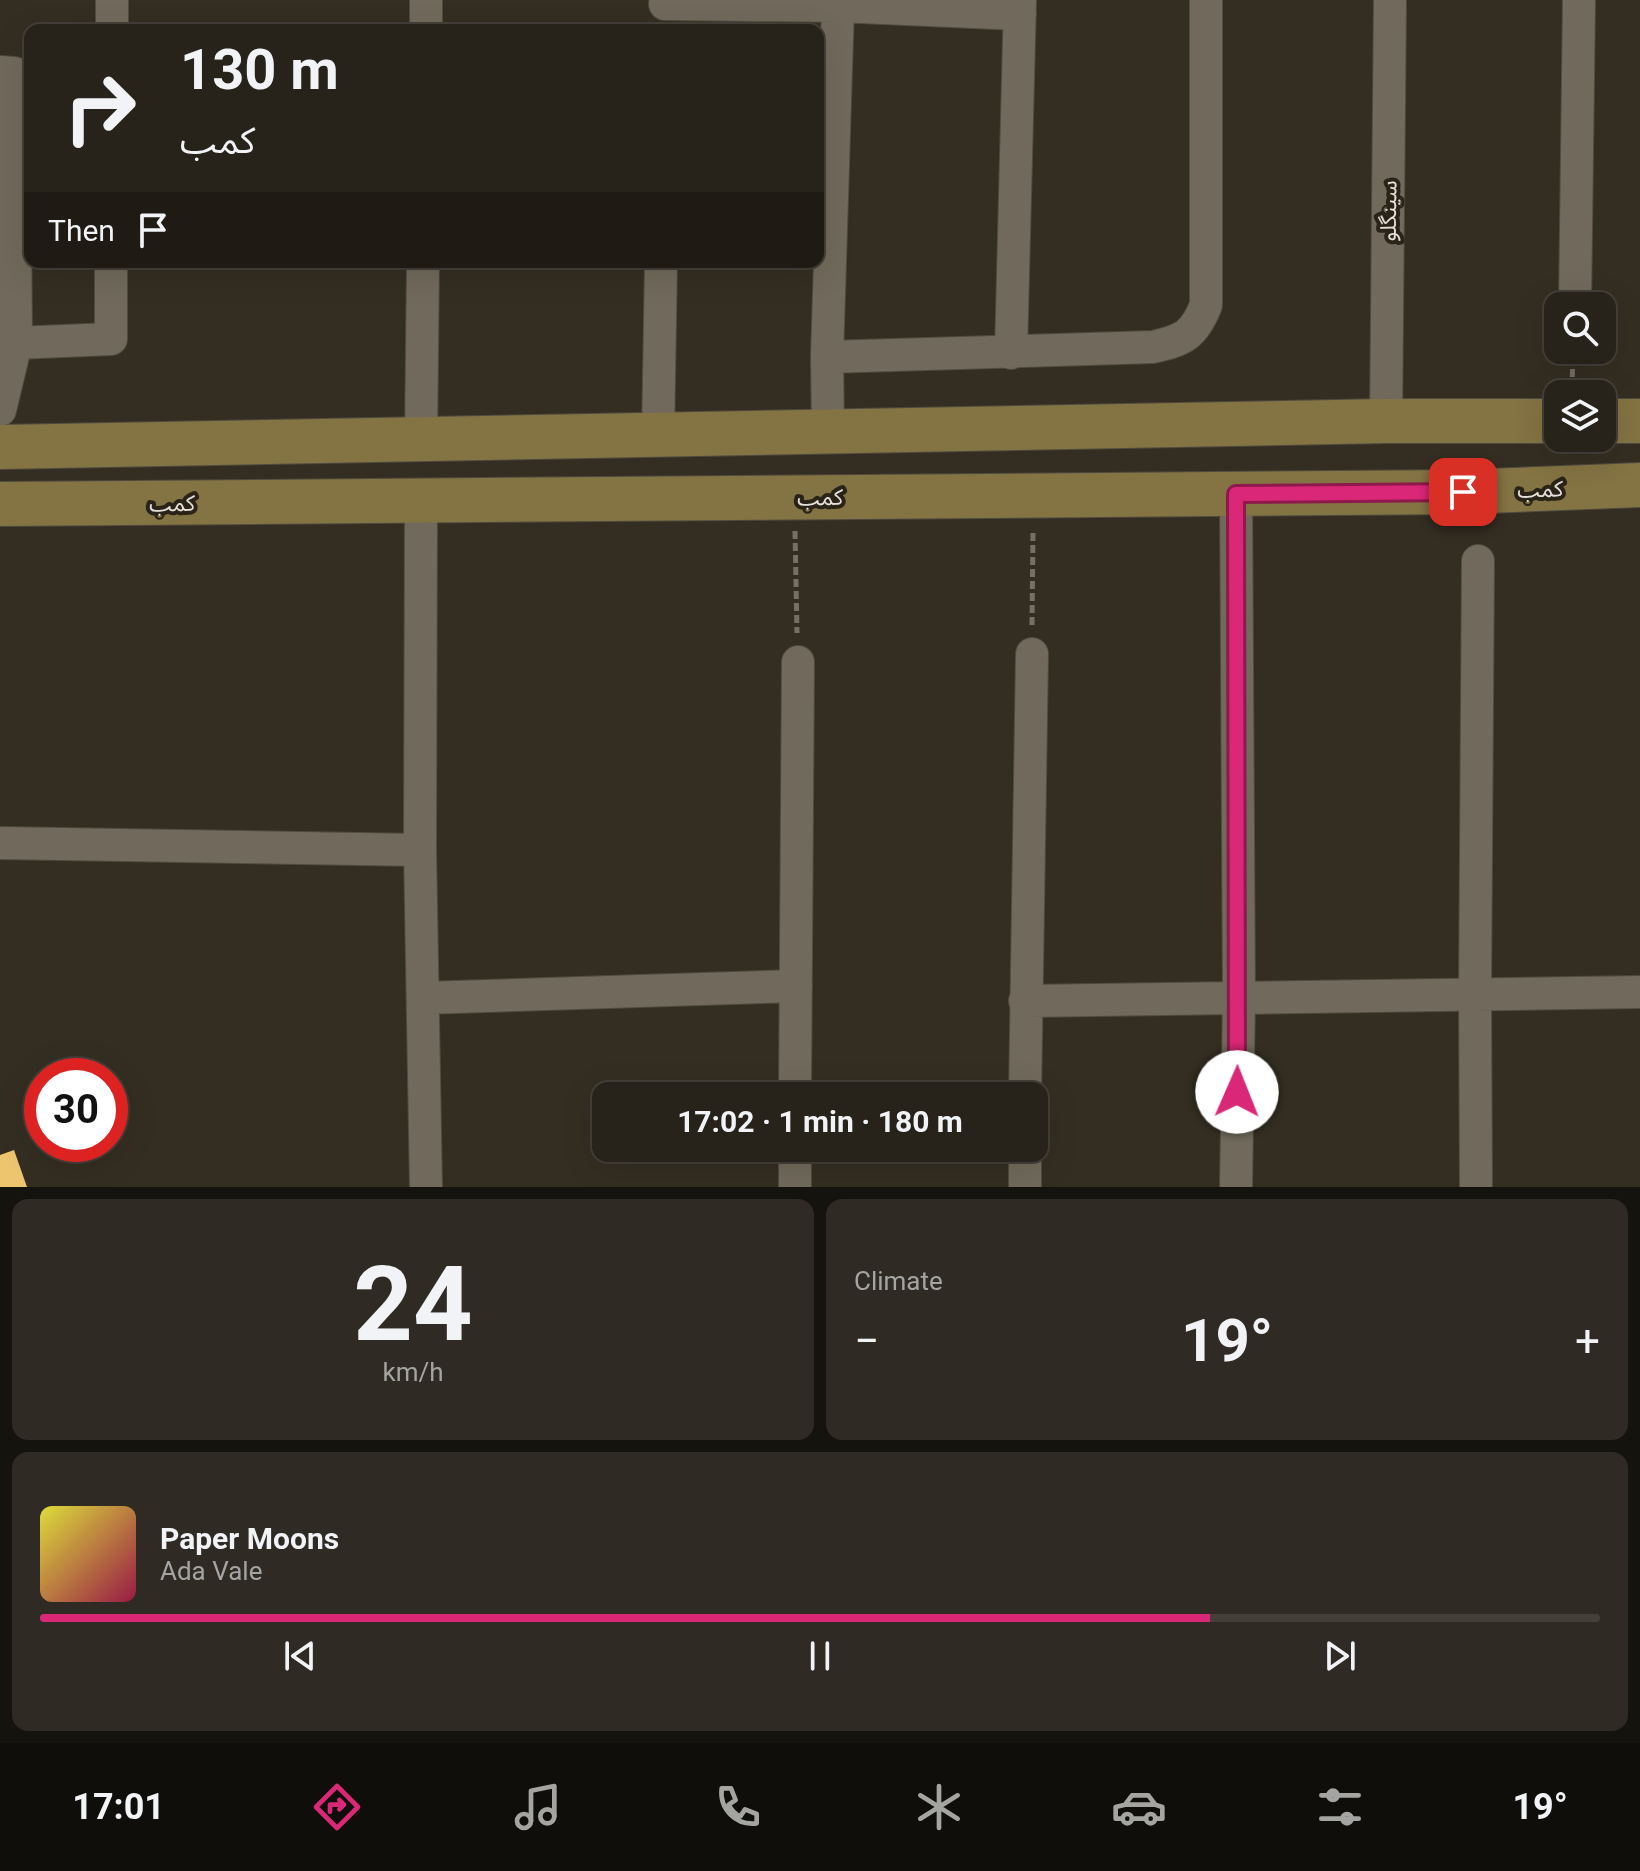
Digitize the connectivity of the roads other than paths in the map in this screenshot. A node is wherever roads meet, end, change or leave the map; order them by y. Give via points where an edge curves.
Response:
1 (112, 0) edge
2 (426, 0) edge
3 (1206, 0) edge
4 (1390, 0) edge
5 (1579, 0) edge
6 (838, 6) junction
7 (1020, 7) edge
8 (665, 11) edge
9 (112, 24) edge
10 (426, 24) edge
11 (0, 72) edge
12 (111, 268) edge
13 (423, 268) edge
14 (661, 268) edge
15 (1575, 292) edge
16 (16, 343) junction
17 (1011, 353) junction
18 (827, 357) junction
19 (0, 410) edge
20 (1386, 421) junction
21 (1544, 421) edge
22 (1616, 421) edge
23 (1640, 421) edge
24 (1034, 430) junction
25 (828, 432) junction
26 (658, 435) junction
27 (421, 440) junction
28 (0, 447) edge
29 (1640, 485) edge
30 (1236, 494) junction
31 (1033, 495) junction
32 (421, 500) junction
33 (0, 504) edge
34 (1478, 561) dead end
35 (1032, 654) road end
36 (798, 662) road end
37 (0, 843) edge
38 (420, 850) junction
39 (796, 986) junction
40 (1640, 992) edge
41 (1475, 994) junction
42 (1239, 997) junction
43 (423, 998) junction
44 (1025, 1001) junction
45 (795, 1082) edge
46 (1025, 1082) edge
47 (795, 1162) edge
48 (1025, 1162) edge
49 (426, 1187) edge
50 (795, 1187) edge
51 (1025, 1187) edge
52 (1236, 1187) edge
53 (1476, 1187) edge

1 - 9 street
2 - 10 street
3 - 17 street via 1206,305 1197,326 1179,341 1153,347
4 - 20 street, سینگلو
5 - 15 street
6 - 7 street
6 - 8 street
6 - 18 street
7 - 17 street
11 - 16 street via 14,73
12 - 16 street via 111,339
13 - 27 street
14 - 26 street
16 - 19 street
17 - 18 street
18 - 25 street
20 - 21 street
20 - 24 street
22 - 23 street
24 - 25 street
24 - 31 street
25 - 26 street
26 - 27 street
27 - 28 street
29 - 30 street, کمب
30 - 31 street, کمب
30 - 42 street
31 - 32 street, کمب
32 - 33 street, کمب
32 - 38 street
34 - 41 street
35 - 44 street
36 - 39 street
37 - 38 street
38 - 43 street
39 - 43 street
39 - 45 street
40 - 41 street
41 - 42 street
41 - 53 street
42 - 44 street
42 - 52 street
43 - 49 street
44 - 46 street
47 - 50 street
48 - 51 street

